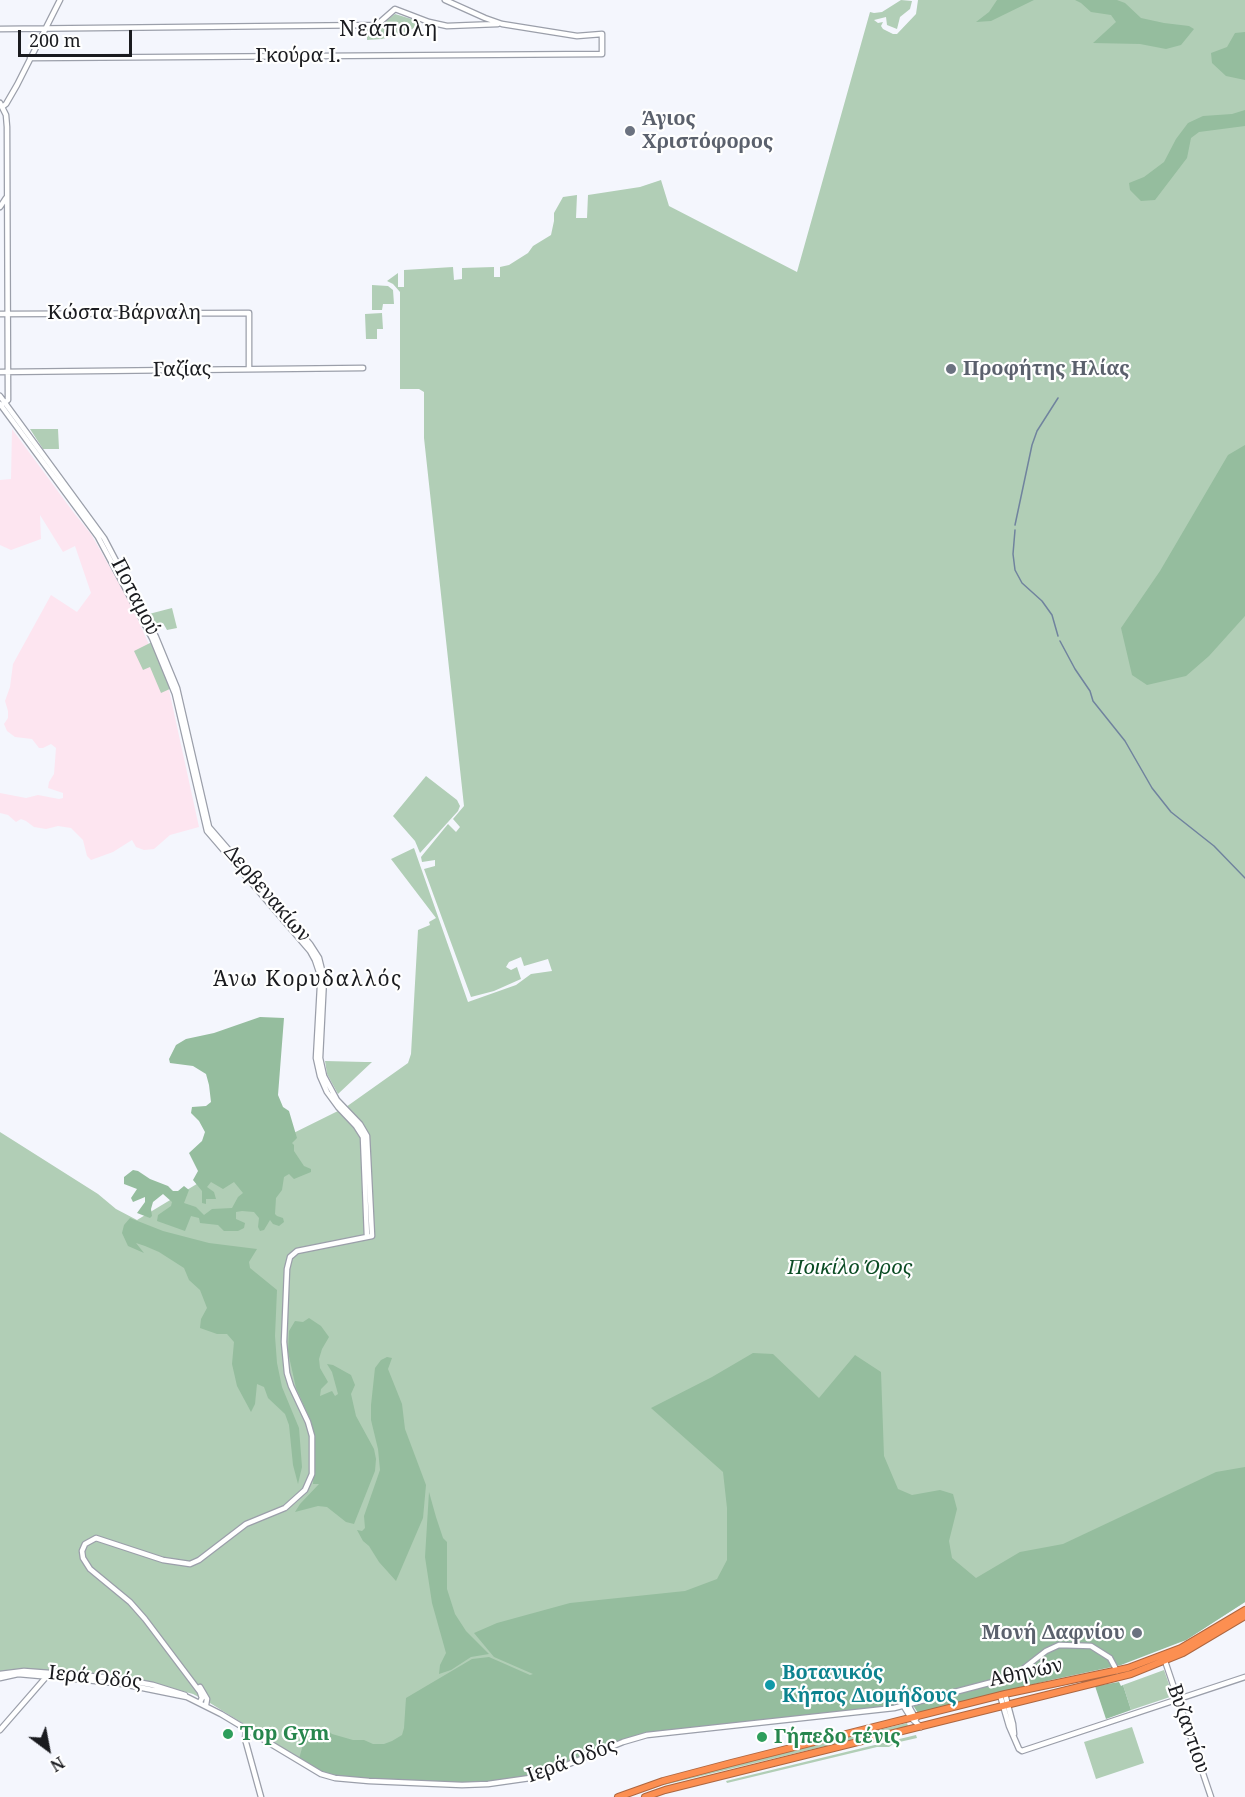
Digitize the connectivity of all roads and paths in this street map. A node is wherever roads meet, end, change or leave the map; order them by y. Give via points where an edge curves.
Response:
1 (60, 0) edge
2 (445, 0) edge
3 (502, 24) junction
4 (45, 28) junction
5 (0, 29) edge
6 (30, 58) junction
7 (1, 105) edge
8 (6, 198) junction
9 (0, 207) edge
10 (0, 314) edge
11 (7, 314) junction
12 (363, 368) dead end
13 (249, 369) junction
14 (0, 372) edge
15 (7, 372) junction
16 (0, 396) edge
17 (4, 402) edge
18 (207, 828) joint
19 (1245, 1610) edge
20 (1245, 1616) edge
21 (1165, 1659) junction
22 (1117, 1671) junction
23 (0, 1676) edge
24 (47, 1676) junction
25 (189, 1677) junction
26 (1245, 1677) edge
27 (198, 1689) junction
28 (1002, 1695) junction
29 (189, 1697) junction
30 (1178, 1699) junction
31 (203, 1704) junction
32 (905, 1704) junction
33 (1006, 1706) junction
34 (913, 1717) junction
35 (921, 1727) junction
36 (0, 1730) edge
37 (246, 1730) junction
38 (253, 1734) junction
39 (248, 1746) junction
40 (261, 1797) edge
41 (618, 1797) edge
42 (645, 1797) edge
43 (1211, 1797) edge

1 - 4 street
2 - 3 street
3 - 4 street via 447,26 395,9 374,25
3 - 6 street, Γκούρα Ι. via 577,36 602,34 602,54
4 - 5 street
4 - 6 street
6 - 7 street via 6,104
7 - 8 street via 6,114
8 - 9 street
8 - 11 street
10 - 11 street, Κώστα Βάρναλη
11 - 13 street, Κώστα Βάρναλη via 249,313
11 - 15 street
12 - 13 street, Γαζίας
13 - 15 street, Γαζίας
14 - 15 street, Γαζίας
15 - 17 street
16 - 17 street, Ποταμού
17 - 18 street, Ποταμού via 104,538 156,637 177,688
18 - 25 street, Δερβενακίων via 319,958 324,978 320,1058 331,1090 367,1136 370,1236 297,1251 290,1257 284,1342 287,1373 312,1436 310,1480 301,1494 285,1508 246,1524 190,1564 163,1560 96,1538 84,1547 87,1566 138,1610
19 - 21 highway
20 - 21 highway via 1184,1653
21 - 22 highway, Αθηνών
21 - 30 street, Βυζαντίου
21 - 33 highway, Αθηνών via 1131,1674
22 - 28 highway, Αθηνών
22 - 32 street, Ιερά Οδός via 1110,1658 1091,1646 1064,1644 1052,1647 1004,1679
23 - 24 street, Ιερά Οδός
23 - 29 street, Ιερά Οδός via 24,1671 116,1678
24 - 29 street, Ιερά Οδός via 123,1684
24 - 36 street
25 - 27 street
25 - 31 street via 205,1694 207,1702
26 - 30 street
27 - 29 street
27 - 31 street
28 - 33 street
28 - 34 highway, Αθηνών
29 - 31 street, Ιερά Οδός
30 - 33 street via 1025,1750 1019,1749
30 - 43 street, Βυζαντίου
31 - 37 street, Ιερά Οδός
32 - 34 street
32 - 38 street, Ιερά Οδός via 647,1735 537,1777 476,1785 327,1776
33 - 35 highway, Αθηνών
34 - 35 street
34 - 41 highway, Αθηνών via 667,1780
35 - 42 highway, Αθηνών
37 - 38 street, Ιερά Οδός
37 - 39 street
38 - 39 street
39 - 40 street

